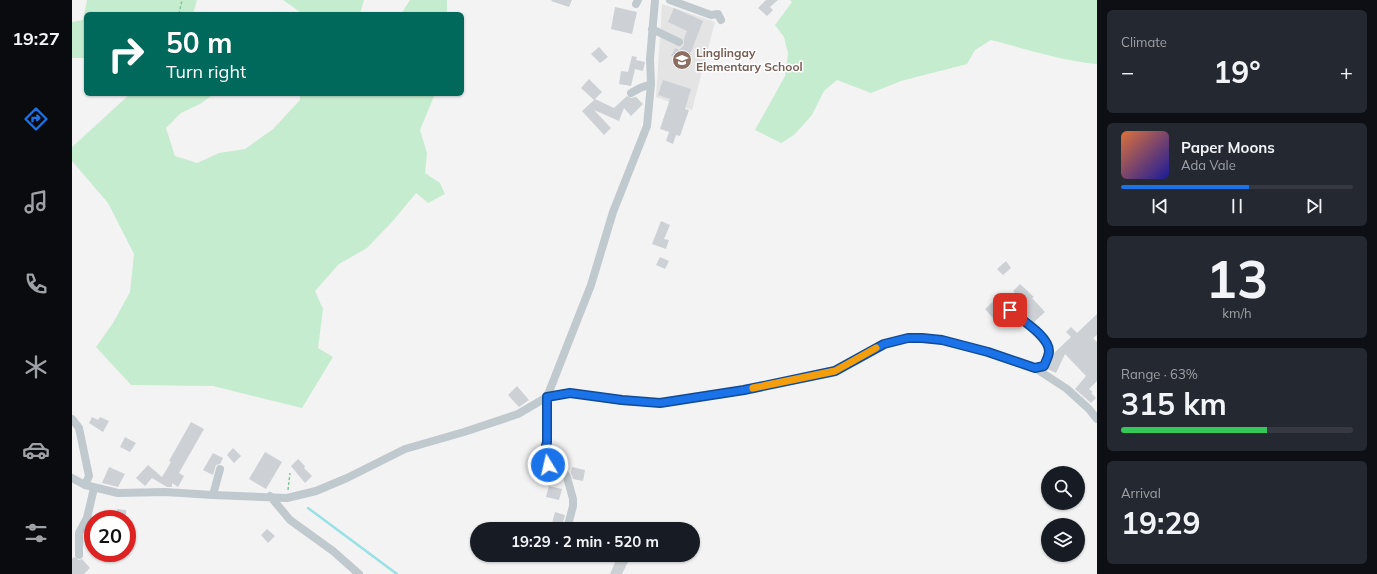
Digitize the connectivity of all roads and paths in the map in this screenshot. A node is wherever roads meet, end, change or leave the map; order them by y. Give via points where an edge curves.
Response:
1 (182, 0) edge
2 (655, 0) edge
3 (670, 0) edge
4 (179, 12) edge
5 (721, 20) dead end
6 (652, 29) junction
7 (679, 42) dead end
8 (651, 84) junction
9 (632, 93) dead end
10 (1002, 298) dead end
11 (1035, 368) junction
12 (547, 397) junction
13 (1097, 418) edge
14 (72, 419) edge
15 (547, 442) junction
16 (548, 465) dead end
17 (220, 469) dead end
18 (290, 473) dead end
19 (72, 478) edge
20 (85, 485) junction
21 (94, 488) junction
22 (213, 495) junction
23 (270, 496) junction
24 (287, 498) junction
25 (569, 522) edge
26 (79, 555) dead end
27 (359, 574) edge

1 - 4 path
2 - 6 street
3 - 5 street via 711,15 718,14
6 - 7 street
6 - 8 street
8 - 9 street
8 - 12 street via 647,126 614,212 591,285
10 - 11 street via 1010,310 1037,331 1048,345 1049,352 1044,366
11 - 12 street via 942,340 908,338 884,344 835,371 744,390 660,403 570,393
11 - 13 street via 1067,389
12 - 15 street
12 - 24 street via 518,414 405,449 316,491
14 - 20 street via 79,428 89,476
15 - 16 street via 545,454
15 - 25 street via 567,477 573,499
17 - 22 street
18 - 24 path
19 - 20 street
20 - 21 street
21 - 22 street via 118,493
21 - 26 street via 87,518 79,533
22 - 23 street
23 - 24 street
23 - 27 street via 290,520 333,551

